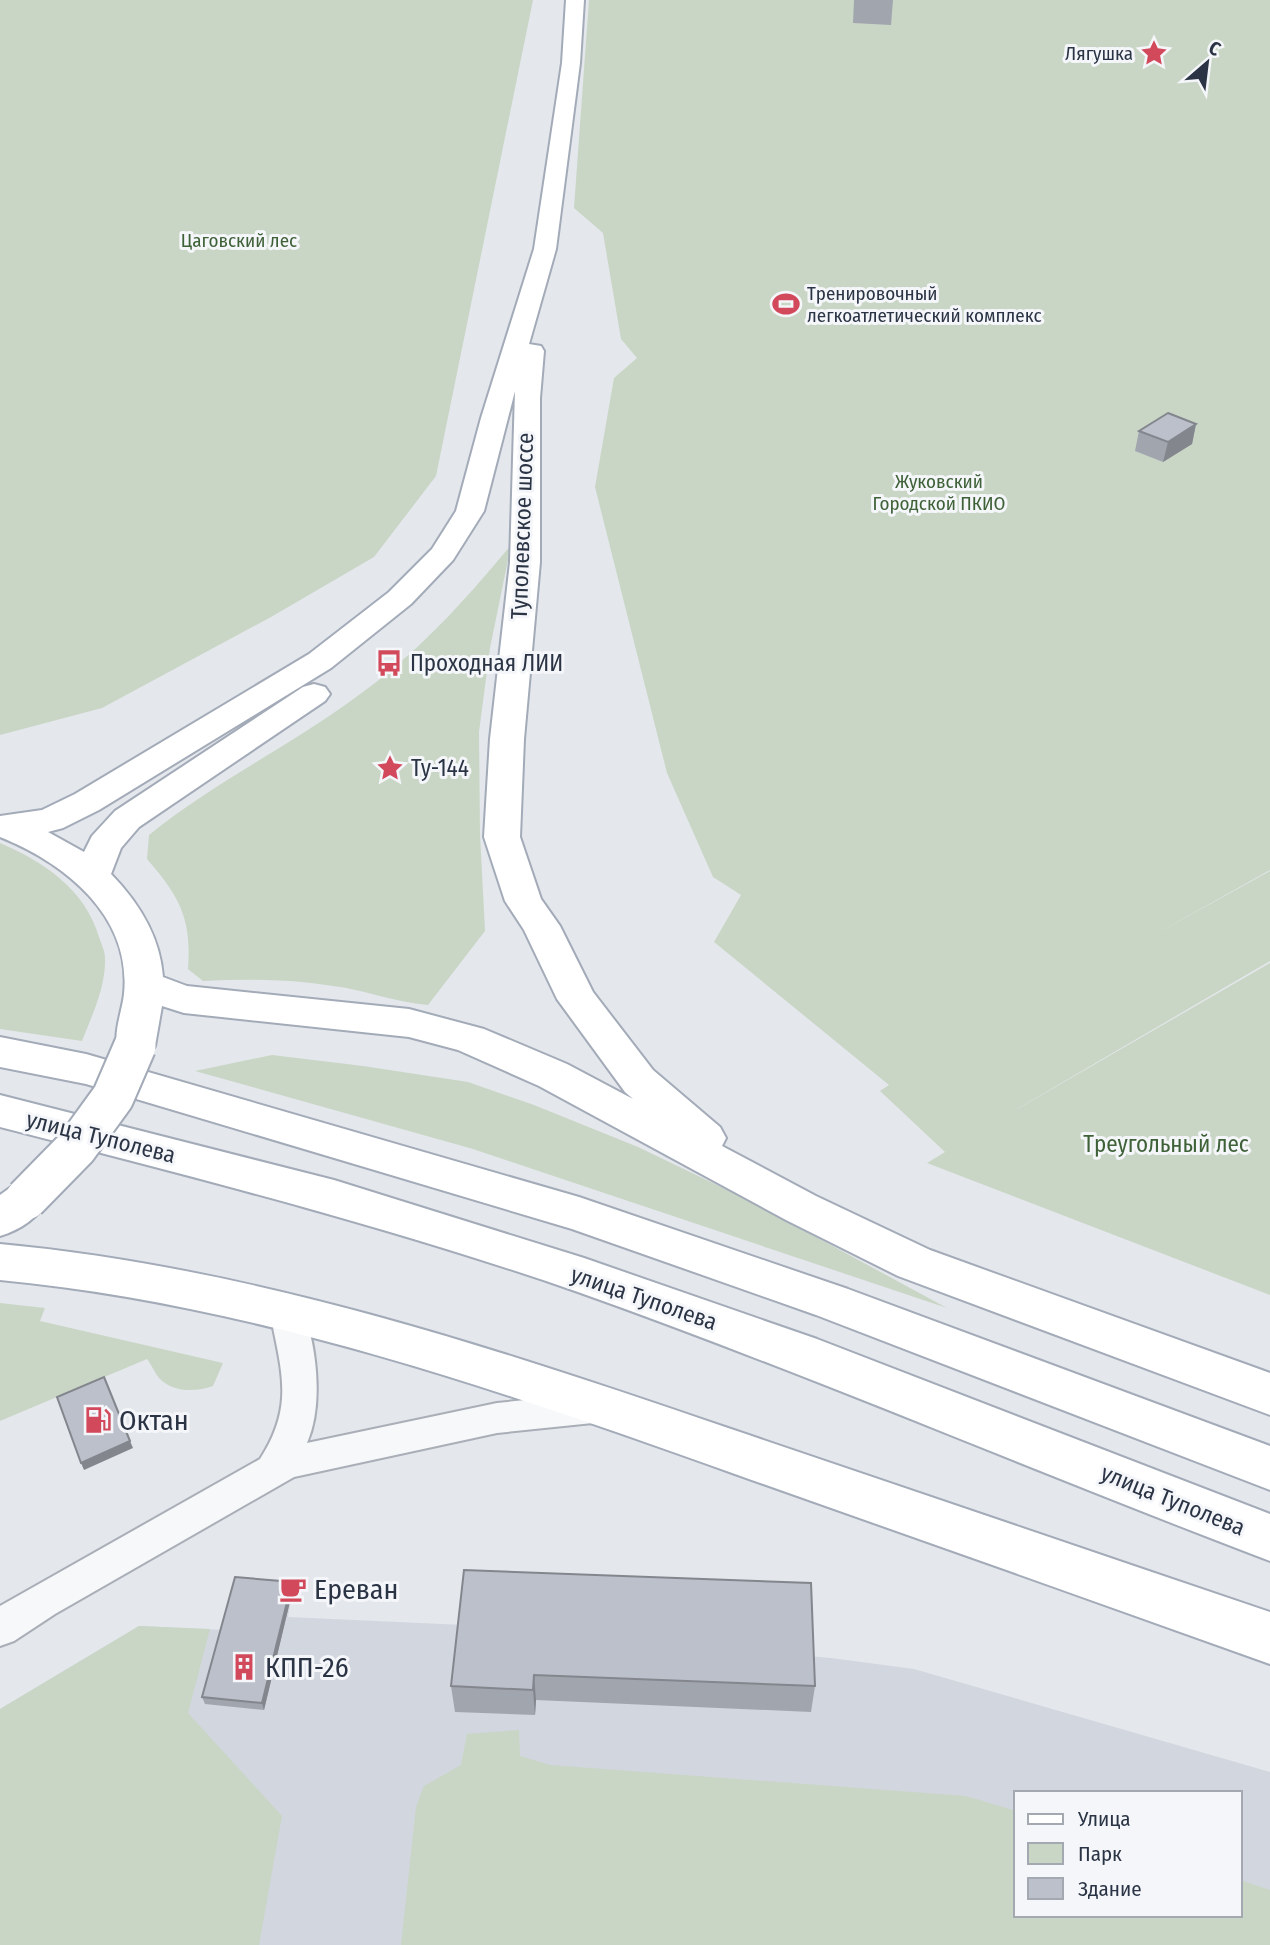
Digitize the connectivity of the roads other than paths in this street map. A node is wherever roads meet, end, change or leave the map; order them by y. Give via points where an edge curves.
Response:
1 (575, 0) edge
2 (536, 282) junction
3 (527, 398) junction
4 (5, 826) edge
5 (93, 875) junction
6 (145, 985) junction
7 (0, 1052) edge
8 (0, 1111) edge
9 (801, 1208) junction
10 (13, 1209) edge
11 (0, 1262) edge
12 (287, 1312) junction
13 (1270, 1394) edge
14 (603, 1406) junction
15 (1270, 1468) edge
16 (274, 1471) junction
17 (1270, 1538) edge
18 (0, 1628) edge
19 (1270, 1638) edge

1 - 2 main road, Туполевское шоссе via 562,129
2 - 3 main road, Туполевское шоссе
2 - 4 main road, Туполевское шоссе via 470,511 443,554 400,598 320,661 87,802 51,820
3 - 5 main road, Туполевское шоссе via 498,515 464,567 411,622 345,673 127,818 104,844
3 - 9 main road, Туполевское шоссе via 525,562 502,837 523,901 541,926 577,999 639,1081 709,1142
4 - 5 main road via 54,848
5 - 6 main road via 120,906 138,944
6 - 9 main road via 184,999 409,1023 470,1039 553,1075
6 - 10 main road, bridge via 135,1046 113,1097 76,1149
7 - 15 main road via 86,1069 579,1214 832,1302
8 - 17 main road, улица Туполева via 334,1197 584,1276 800,1353
9 - 13 main road via 914,1263
11 - 12 main road via 213,1295
12 - 14 main road
12 - 16 street via 303,1407 297,1432
14 - 16 street via 497,1418 287,1463
14 - 19 main road
16 - 18 street

